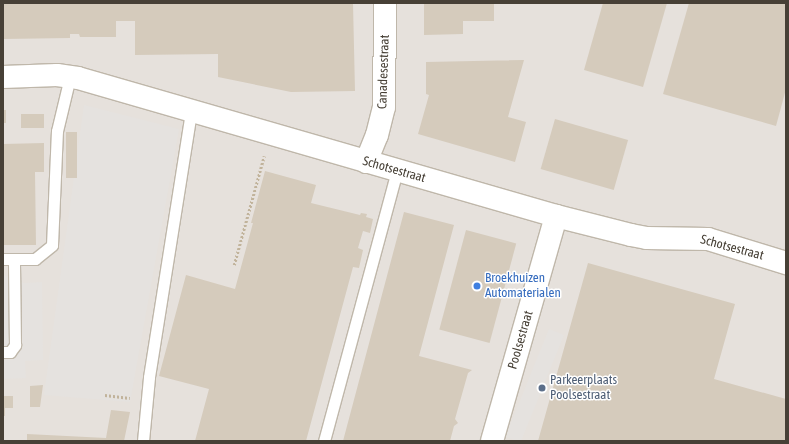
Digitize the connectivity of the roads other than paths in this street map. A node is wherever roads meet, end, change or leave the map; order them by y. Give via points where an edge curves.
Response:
1 (385, 3) edge
2 (3, 77) edge
3 (70, 77) junction
4 (191, 111) junction
5 (366, 162) junction
6 (397, 171) junction
7 (556, 216) junction
8 (3, 259) edge
9 (14, 259) junction
10 (786, 263) edge
11 (3, 352) edge
12 (143, 441) edge
13 (324, 441) edge
14 (492, 441) edge

1 - 5 street, Canadesestraat via 384,107 378,135
2 - 3 street, Schotsestraat
3 - 4 street, Schotsestraat
3 - 9 lane via 57,131 52,245 35,259
4 - 5 street, Schotsestraat
4 - 12 lane via 149,377
5 - 6 street, Schotsestraat
6 - 7 street, Schotsestraat
6 - 13 lane
7 - 10 street, Schotsestraat via 647,238 708,239
7 - 14 street, Poolsestraat
8 - 9 lane
9 - 11 lane via 15,346 10,352

